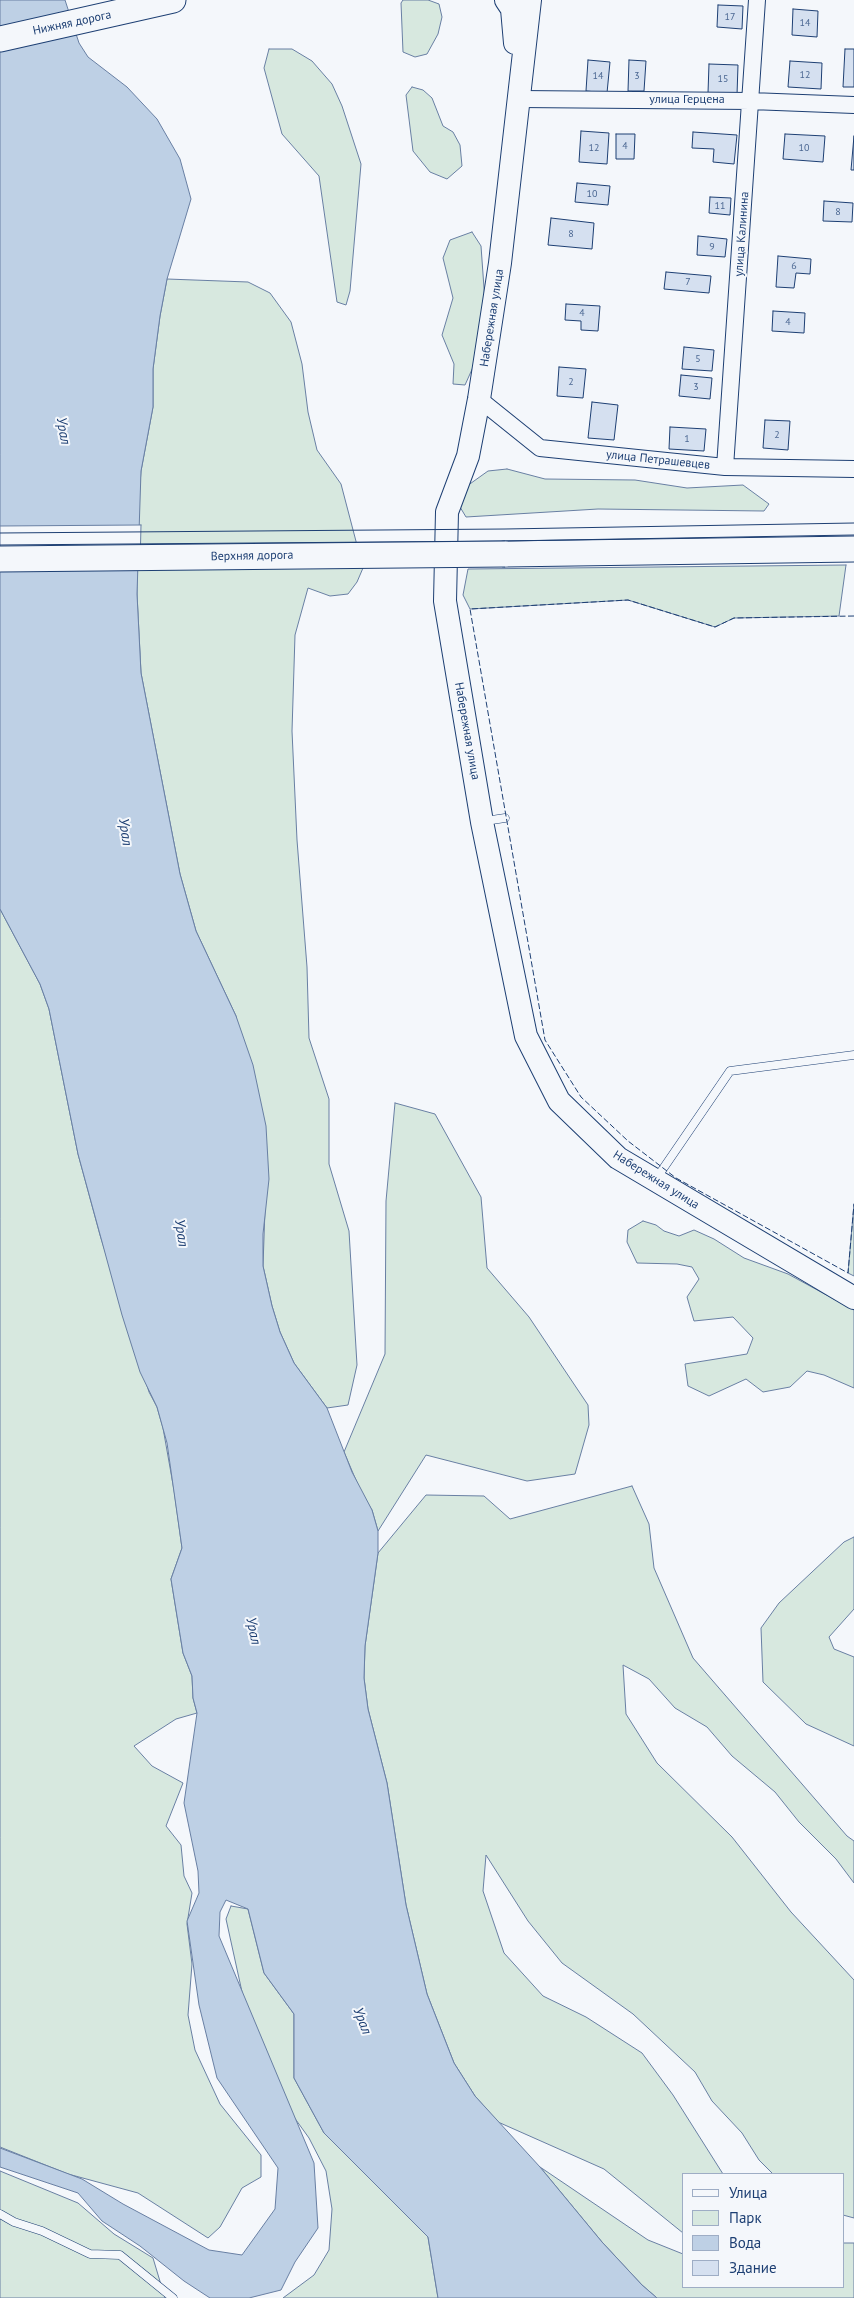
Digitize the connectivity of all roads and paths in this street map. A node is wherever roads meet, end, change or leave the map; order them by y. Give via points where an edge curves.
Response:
1 (173, 0) edge
2 (506, 0) edge
3 (530, 0) edge
4 (757, 0) edge
5 (0, 39) edge
6 (520, 99) junction
7 (752, 101) junction
8 (854, 105) edge
9 (478, 400) junction
10 (725, 467) junction
11 (854, 469) edge
12 (854, 549) edge
13 (0, 559) edge
14 (505, 818) dead end
15 (482, 822) junction
16 (854, 1055) edge
17 (655, 1181) junction
18 (854, 1298) edge
19 (0, 2214) edge
20 (174, 2298) edge

1 - 5 main road, Нижняя дорога
2 - 6 main road via 512,8
3 - 6 main road, Набережная улица
4 - 7 street, улица Калинина
6 - 7 street, улица Герцена
6 - 9 main road, Набережная улица via 500,263
7 - 8 street, улица Герцена
7 - 10 street, улица Калинина
9 - 10 street, улица Петрашевцев via 540,448
9 - 15 main road, Набережная улица via 468,456 446,512 445,601
10 - 11 street, улица Петрашевцев
12 - 13 main road, Верхняя дорога, bridge
14 - 15 lane
15 - 17 main road, Набережная улица via 526,1036 559,1102 618,1158
16 - 17 lane via 730,1072
17 - 18 main road, Набережная улица
19 - 20 lane via 90,2254 120,2254

